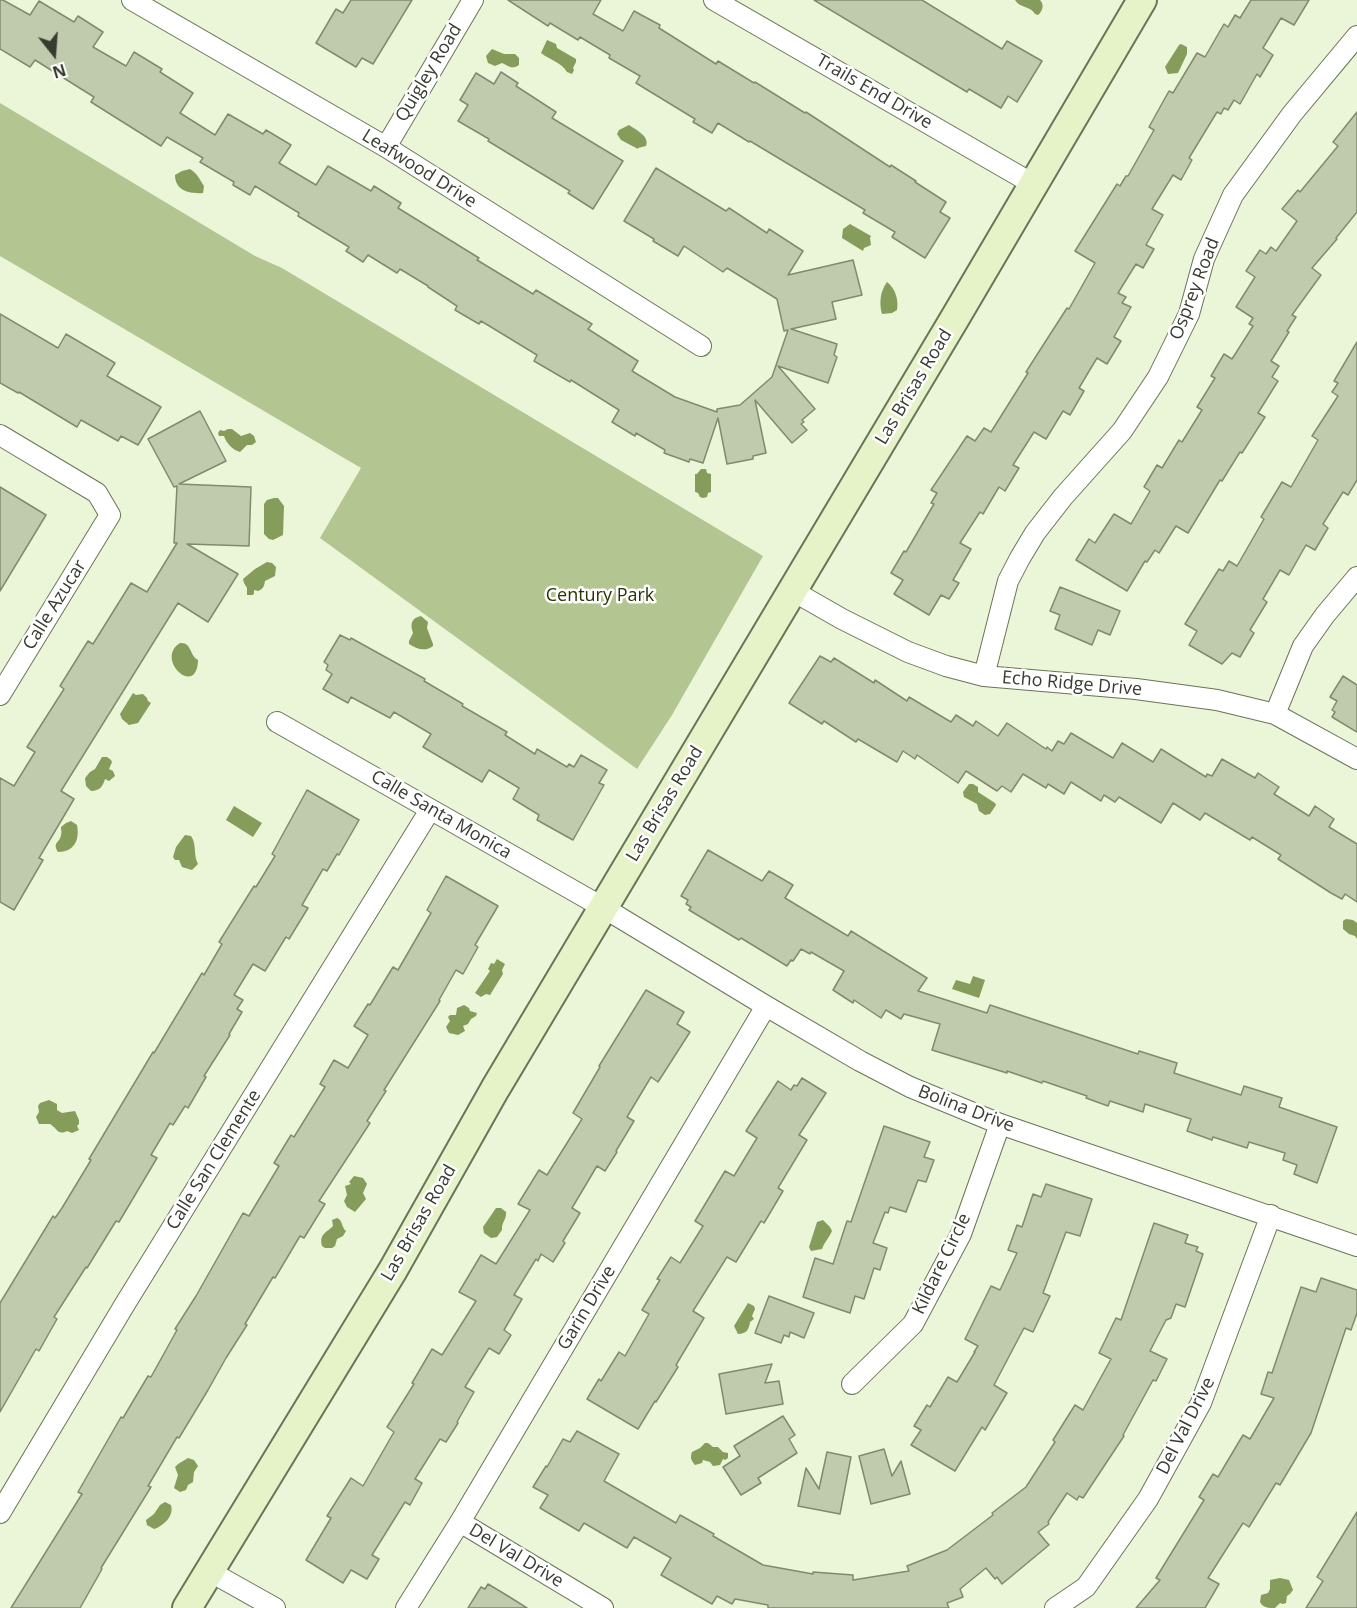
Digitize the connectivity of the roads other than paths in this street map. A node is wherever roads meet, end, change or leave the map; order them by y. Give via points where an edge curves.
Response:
1 (132, 0) edge
2 (473, 0) edge
3 (714, 0) edge
4 (1142, 0) edge
5 (1355, 43) edge
6 (386, 147) junction
7 (1033, 184) junction
8 (701, 346) dead end
9 (0, 435) edge
10 (1357, 577) edge
11 (793, 591) junction
12 (984, 676) junction
13 (0, 695) edge
14 (1275, 714) junction
15 (277, 722) dead end
16 (1357, 759) edge
17 (430, 810) junction
18 (604, 908) junction
19 (766, 1006) junction
20 (1000, 1124) junction
21 (1271, 1215) junction
22 (1357, 1246) edge
23 (852, 1384) dead end
24 (0, 1513) edge
25 (460, 1522) junction
26 (209, 1571) junction
27 (187, 1608) edge
28 (275, 1608) edge
29 (406, 1608) edge
30 (603, 1608) edge
31 (1055, 1608) edge

1 - 6 street, Leafwood Drive
2 - 6 street, Quigley Road
3 - 7 street, Trails End Drive
4 - 7 street, Las Brisas Road
5 - 12 street, Osprey Road via 1292,114 1233,195 1204,259 1189,314 1158,377 1122,431 1063,496 1020,558 1008,581
6 - 8 street, Leafwood Drive
7 - 11 street, Las Brisas Road
9 - 13 street, Calle Azucar via 97,493 110,516
10 - 14 street via 1303,646
11 - 12 street, Echo Ridge Drive via 908,652
11 - 18 street, Las Brisas Road
12 - 14 street, Echo Ridge Drive via 1136,689 1217,700
14 - 16 street, Echo Ridge Drive
15 - 17 street, Calle Santa Monica
17 - 18 street, Calle Santa Monica
17 - 24 street, Calle San Clemente
18 - 19 street, Bolina Drive
18 - 26 street, Las Brisas Road via 393,1269
19 - 20 street, Bolina Drive via 910,1087
19 - 25 street, Garin Drive
20 - 21 street, Bolina Drive
20 - 23 street, Kildare Circle via 961,1234 913,1324
21 - 22 street, Bolina Drive
21 - 31 street, Del Val Drive via 1202,1403 1148,1499 1086,1587
25 - 29 street, Garin Drive
25 - 30 street, Del Val Drive
26 - 27 street, Las Brisas Road
26 - 28 street

